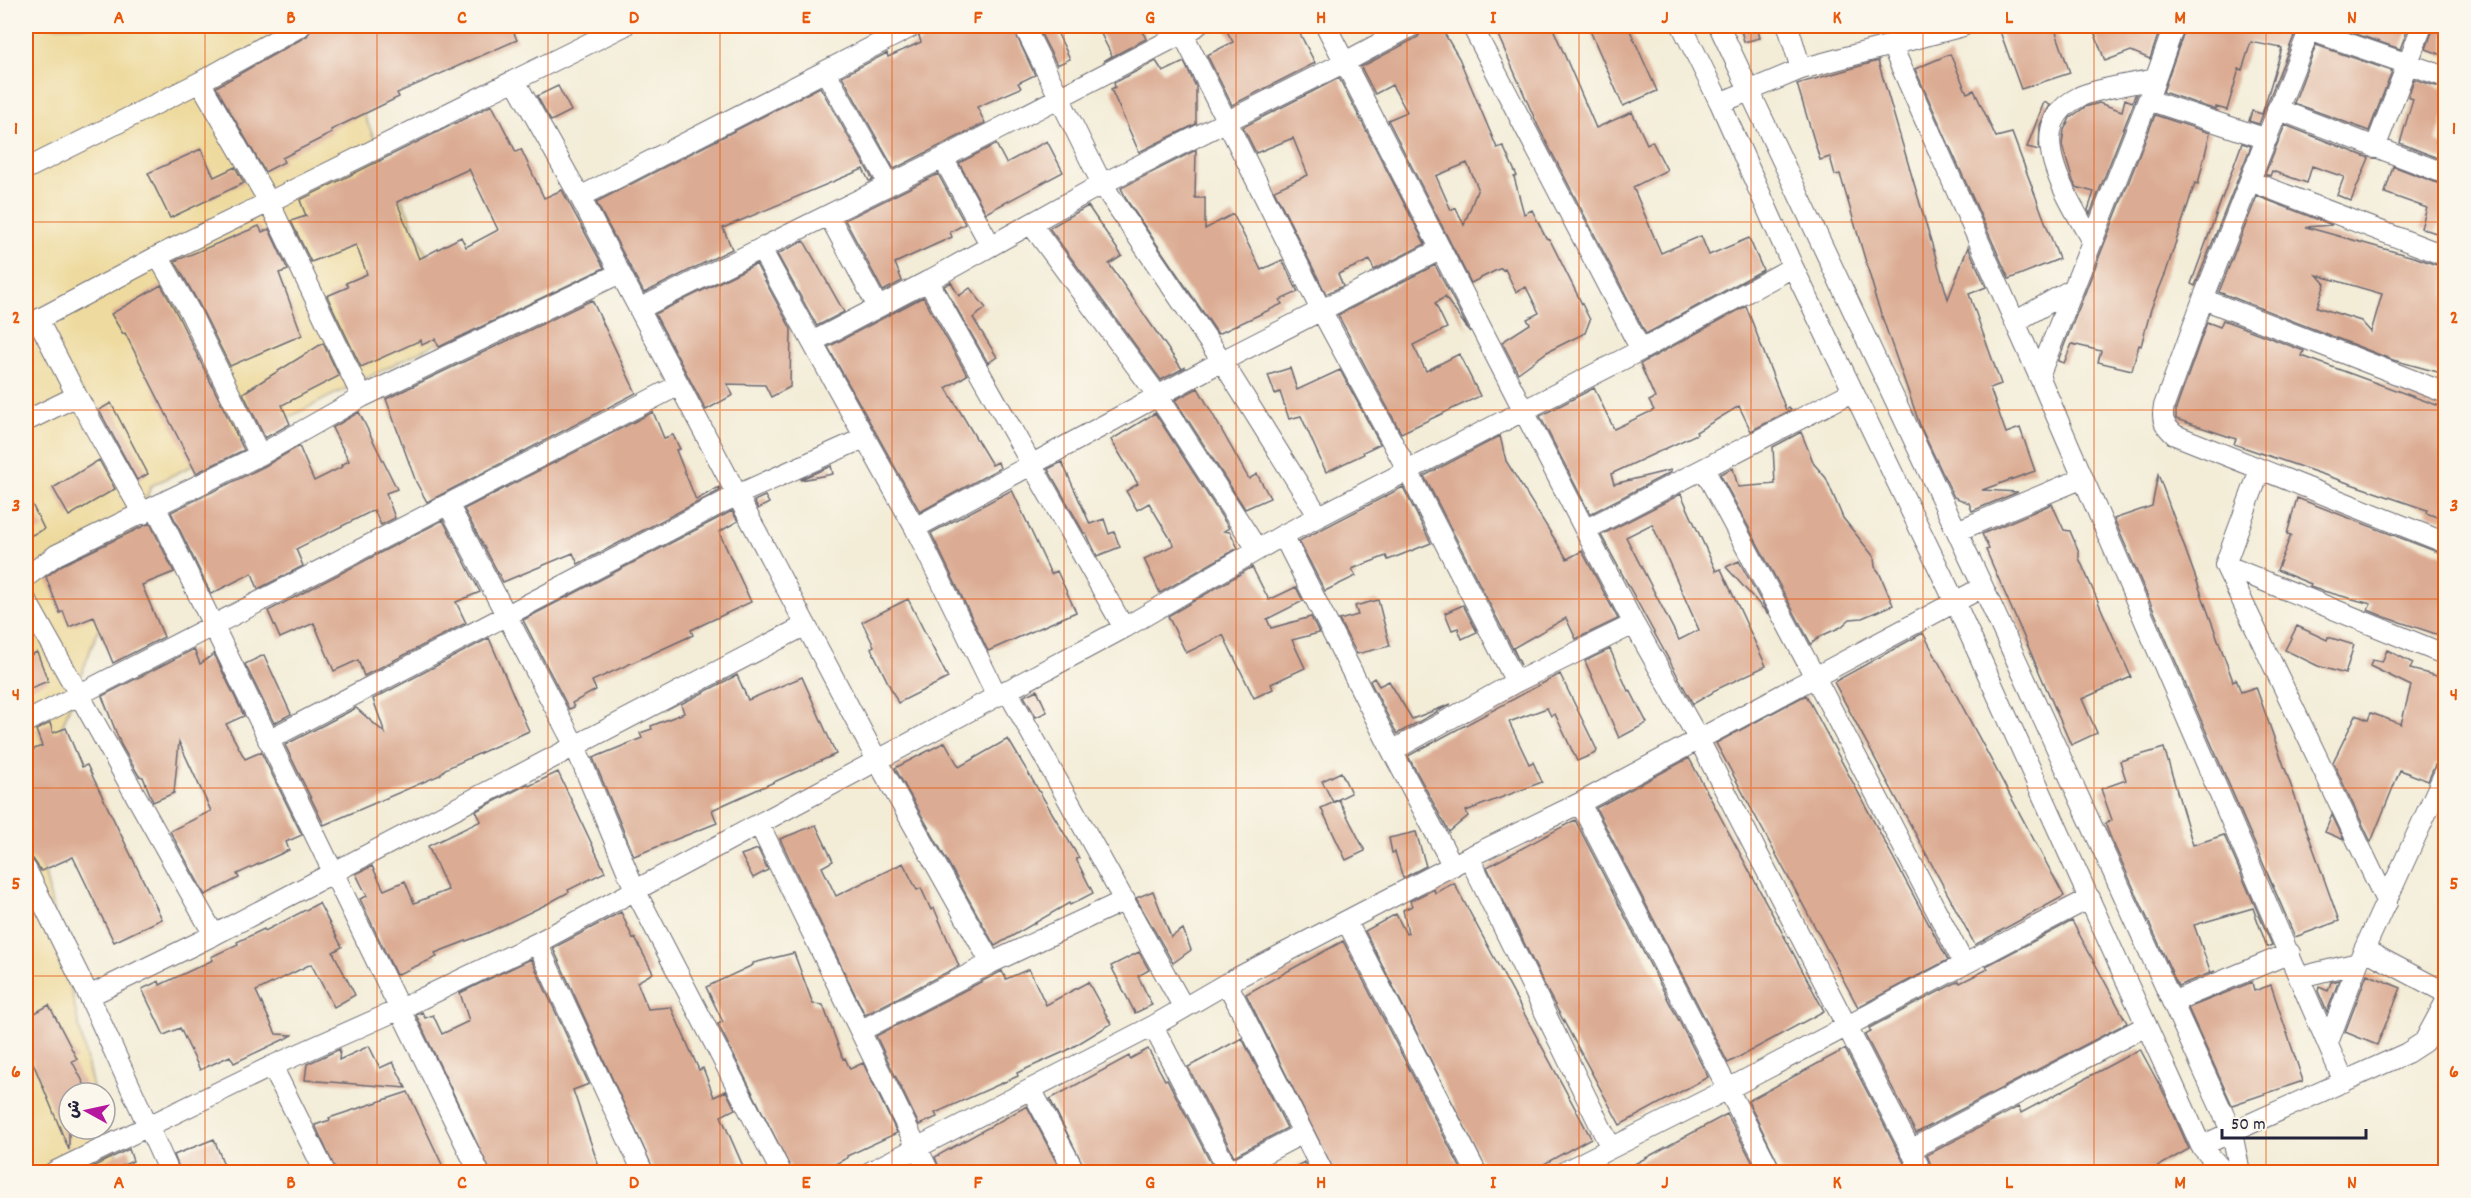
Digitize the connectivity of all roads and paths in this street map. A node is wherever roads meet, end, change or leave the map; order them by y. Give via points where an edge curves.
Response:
1 (302, 26) edge
2 (624, 26) edge
3 (913, 26) edge
4 (1023, 26) edge
5 (1326, 26) edge
6 (1412, 26) edge
7 (1472, 26) edge
8 (1682, 26) edge
9 (1719, 26) edge
10 (1788, 26) edge
11 (1963, 26) edge
12 (2174, 26) edge
13 (2422, 26) edge
14 (1186, 28) edge
15 (2310, 28) edge
16 (1891, 44) junction
17 (1345, 62) junction
18 (2408, 65) junction
19 (1801, 69) junction
20 (825, 71) junction
21 (2445, 77) edge
22 (2155, 79) junction
23 (515, 81) junction
24 (200, 82) junction
25 (1749, 90) junction
26 (1059, 97) junction
27 (2148, 100) junction
28 (1720, 103) junction
29 (2277, 108) junction
30 (1225, 122) junction
31 (2267, 140) junction
32 (2376, 148) junction
33 (943, 158) junction
34 (26, 169) edge
35 (2445, 174) edge
36 (2250, 181) junction
37 (889, 184) junction
38 (1102, 184) junction
39 (580, 197) junction
40 (269, 202) junction
41 (829, 216) junction
42 (1031, 224) junction
43 (2092, 242) junction
44 (991, 246) junction
45 (761, 249) junction
46 (1441, 249) junction
47 (158, 256) junction
48 (2445, 256) edge
49 (1793, 267) junction
50 (620, 273) junction
51 (928, 281) junction
52 (2074, 288) junction
53 (2203, 299) junction
54 (878, 307) junction
55 (639, 309) junction
56 (1321, 310) junction
57 (2015, 322) junction
58 (32, 323) edge
59 (812, 342) junction
60 (1641, 350) junction
61 (1222, 361) junction
62 (2039, 376) junction
63 (679, 385) junction
64 (1852, 392) junction
65 (2445, 393) edge
66 (77, 396) junction
67 (1158, 396) junction
68 (362, 397) junction
69 (1524, 410) junction
70 (26, 422) edge
71 (864, 438) junction
72 (260, 455) junction
73 (1030, 465) junction
74 (1704, 469) junction
75 (2260, 470) junction
76 (1408, 471) junction
77 (2083, 477) junction
78 (737, 495) junction
79 (448, 504) junction
80 (150, 511) junction
81 (1319, 517) junction
82 (915, 528) junction
83 (1585, 530) junction
84 (1957, 531) junction
85 (1283, 535) junction
86 (2445, 543) edge
87 (1257, 549) junction
88 (2225, 565) junction
89 (26, 577) edge
90 (1983, 587) junction
91 (26, 600) edge
92 (1955, 602) junction
93 (507, 615) junction
94 (1634, 624) junction
95 (806, 625) junction
96 (212, 626) junction
97 (1124, 628) junction
98 (2445, 655) edge
99 (1815, 677) junction
100 (1516, 682) junction
101 (1002, 693) junction
102 (78, 694) junction
103 (26, 722) edge
104 (1698, 738) junction
105 (268, 740) junction
106 (575, 746) junction
107 (1392, 751) junction
108 (877, 760) junction
109 (2445, 770) edge
110 (1580, 803) junction
111 (759, 824) junction
112 (1461, 861) junction
113 (26, 869) edge
114 (333, 872) junction
115 (635, 890) junction
116 (2090, 898) junction
117 (1125, 900) junction
118 (2387, 903) junction
119 (1347, 922) junction
120 (214, 935) junction
121 (537, 943) junction
122 (2290, 953) junction
123 (2362, 956) junction
124 (991, 963) junction
125 (1964, 964) junction
126 (2300, 977) junction
127 (1227, 983) junction
128 (2445, 993) edge
129 (89, 996) junction
130 (2445, 1001) edge
131 (2172, 1002) junction
132 (1184, 1008) junction
133 (400, 1009) junction
134 (1154, 1026) junction
135 (1846, 1026) junction
136 (2146, 1026) junction
137 (860, 1031) junction
138 (2328, 1043) junction
139 (272, 1066) junction
140 (2344, 1082) junction
141 (1032, 1089) junction
142 (1728, 1089) junction
143 (148, 1128) junction
144 (1303, 1133) junction
145 (2232, 1133) junction
146 (2201, 1146) junction
147 (917, 1148) junction
148 (1611, 1148) junction
149 (1910, 1150) junction
150 (642, 1172) edge
151 (1229, 1172) edge
152 (1920, 1172) edge
153 (54, 1173) edge
154 (169, 1173) edge
155 (325, 1173) edge
156 (479, 1173) edge
157 (781, 1173) edge
158 (870, 1173) edge
159 (929, 1173) edge
160 (1075, 1173) edge
161 (1323, 1173) edge
162 (1476, 1173) edge
163 (1564, 1173) edge
164 (1771, 1173) edge
165 (2224, 1173) edge
166 (2240, 1173) edge

1 - 24 street
2 - 23 street
3 - 20 street
4 - 26 street
5 - 17 street
6 - 17 street
7 - 60 street
8 - 28 street
9 - 25 street
10 - 19 street
11 - 16 street
12 - 22 street
13 - 18 street
14 - 26 street
14 - 30 street
15 - 18 street
15 - 29 street
16 - 19 street
16 - 57 street
17 - 30 street
17 - 46 street
18 - 21 street
18 - 32 street
19 - 25 street
20 - 37 street
20 - 39 street
22 - 27 street
22 - 43 street via 2080,96 2064,107 2053,123 2049,140 2054,168
23 - 39 street
23 - 40 street
24 - 34 street
24 - 40 street
25 - 28 street
25 - 84 street
26 - 33 street
26 - 38 street
27 - 31 street
27 - 43 street
28 - 49 street
29 - 31 street
29 - 32 street
30 - 38 street
30 - 56 street
31 - 36 street
32 - 35 street
33 - 37 street
33 - 44 street
36 - 48 street
36 - 53 street
37 - 41 street
38 - 42 street
38 - 61 street
39 - 50 street
40 - 47 street
40 - 68 street
41 - 45 street
41 - 54 street
42 - 44 street
42 - 67 street
43 - 52 street
44 - 51 street
45 - 55 street
45 - 59 street
46 - 56 street
46 - 69 street
47 - 58 street
47 - 72 street
49 - 60 street
49 - 64 street
50 - 55 street
50 - 68 street
51 - 54 street
51 - 73 street
52 - 57 street
52 - 62 street
53 - 65 street
53 - 75 street via 2161,418 2175,435
54 - 59 street
55 - 63 street
56 - 61 street
56 - 76 street
57 - 62 street
58 - 66 street
59 - 71 street
60 - 69 street
61 - 67 street
61 - 81 street
62 - 77 street
63 - 78 street
63 - 79 street
64 - 74 street
64 - 92 street
66 - 70 street
66 - 80 street
67 - 73 street
67 - 87 street
68 - 72 street
69 - 76 street
69 - 83 street
71 - 78 street
71 - 82 street
72 - 80 street
73 - 82 street
73 - 97 street
74 - 83 street
74 - 99 street
75 - 86 street
75 - 88 street
76 - 81 street
76 - 100 street
77 - 84 street
77 - 122 street
78 - 93 street
78 - 95 street
79 - 93 street
79 - 96 street
80 - 89 street via 56,555
80 - 96 street
81 - 85 street
82 - 101 street
83 - 94 street
84 - 90 street
85 - 87 street
85 - 107 street
87 - 97 street
88 - 98 street
88 - 118 street
90 - 92 street
90 - 131 street
91 - 102 street
92 - 99 street
92 - 116 street
93 - 105 street
93 - 106 street
94 - 100 street
94 - 104 street
95 - 106 street
95 - 108 street
96 - 102 street
96 - 105 street
97 - 101 street
99 - 104 street
99 - 125 street
100 - 107 street
101 - 108 street
101 - 117 street
102 - 103 street
102 - 120 street
104 - 110 street
104 - 135 street
105 - 114 street
106 - 114 street
106 - 115 street
107 - 112 street
108 - 111 street
108 - 124 street
109 - 118 street
110 - 112 street
110 - 142 street
111 - 115 street
111 - 137 street
112 - 119 street
112 - 148 street
113 - 129 street
114 - 120 street
114 - 133 street
115 - 121 street
115 - 157 street
116 - 125 street
116 - 136 street
117 - 124 street
117 - 132 street
118 - 123 street
119 - 127 street
119 - 162 street
120 - 129 street
121 - 133 street
121 - 150 street
122 - 126 street
122 - 131 street
123 - 126 street
123 - 128 street
123 - 138 street
124 - 137 street
125 - 135 street
126 - 138 street
127 - 132 street
127 - 144 street
129 - 143 street
130 - 140 street via 2424,1041 2408,1053
131 - 145 street
132 - 134 street
133 - 139 street
133 - 156 street
134 - 141 street
134 - 151 street
135 - 142 street
135 - 149 street
136 - 146 street
136 - 149 street
137 - 147 street
138 - 140 street
139 - 143 street
139 - 155 street
140 - 145 street
141 - 147 street
141 - 160 street
142 - 148 street
142 - 164 street
143 - 153 street
143 - 154 street
144 - 151 street
144 - 161 street
145 - 146 street
145 - 166 street
146 - 165 street
147 - 158 street
147 - 159 street
148 - 163 street
149 - 152 street

